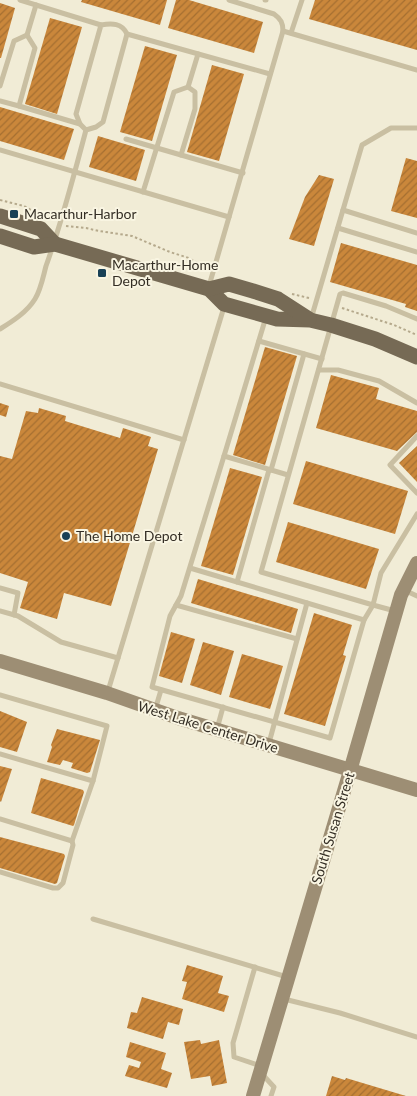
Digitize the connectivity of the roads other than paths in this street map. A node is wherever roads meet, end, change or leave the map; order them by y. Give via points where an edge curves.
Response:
1 (20, 0) edge
2 (229, 0) edge
3 (302, 0) edge
4 (36, 5) junction
5 (100, 25) junction
6 (283, 30) junction
7 (291, 33) junction
8 (127, 34) junction
9 (27, 35) junction
10 (198, 54) junction
11 (417, 70) edge
12 (270, 74) junction
13 (0, 86) edge
14 (188, 86) junction
15 (0, 101) edge
16 (19, 106) junction
17 (80, 124) junction
18 (417, 128) edge
19 (86, 130) junction
20 (126, 139) dead end
21 (157, 147) junction
22 (0, 150) edge
23 (181, 154) junction
24 (75, 172) junction
25 (242, 173) junction
26 (143, 192) junction
27 (343, 210) junction
28 (0, 216) edge
29 (230, 217) junction
30 (338, 228) junction
31 (417, 233) edge
32 (0, 236) edge
33 (55, 244) junction
34 (417, 252) edge
35 (208, 289) junction
36 (224, 304) junction
37 (266, 316) junction
38 (417, 319) edge
39 (310, 320) junction
40 (331, 325) junction
41 (0, 329) edge
42 (259, 341) junction
43 (304, 354) junction
44 (417, 357) edge
45 (322, 359) junction
46 (319, 370) junction
47 (0, 384) edge
48 (417, 403) edge
49 (417, 436) edge
50 (184, 440) junction
51 (224, 456) junction
52 (270, 470) junction
53 (288, 475) junction
54 (417, 493) edge
55 (417, 514) edge
56 (417, 563) edge
57 (190, 568) junction
58 (237, 582) junction
59 (0, 588) edge
60 (403, 590) junction
61 (417, 596) edge
62 (307, 603) junction
63 (176, 605) junction
64 (373, 605) junction
65 (0, 611) edge
66 (396, 612) junction
67 (14, 615) junction
68 (364, 620) junction
69 (297, 639) junction
70 (118, 658) junction
71 (0, 662) edge
72 (161, 690) junction
73 (107, 693) junction
74 (0, 696) edge
75 (223, 708) junction
76 (155, 710) junction
77 (276, 722) junction
78 (217, 730) junction
79 (268, 746) junction
80 (0, 754) edge
81 (350, 771) junction
82 (93, 781) junction
83 (417, 790) edge
84 (0, 819) edge
85 (72, 841) junction
86 (0, 872) edge
87 (93, 919) dead end
88 (256, 967) junction
89 (287, 977) junction
90 (281, 999) junction
91 (417, 1036) edge
92 (261, 1069) junction
93 (253, 1096) edge
94 (271, 1096) edge

1 - 4 lane
2 - 6 lane via 274,14 280,18
3 - 7 lane
4 - 5 lane
4 - 9 lane
5 - 8 lane via 117,24
5 - 17 lane via 76,114
6 - 7 lane
6 - 12 lane
7 - 11 lane
8 - 10 lane
8 - 19 lane via 103,122
9 - 13 lane via 14,41
9 - 16 lane via 35,48
10 - 12 lane
10 - 14 lane
12 - 25 lane
14 - 21 lane via 174,92
14 - 23 lane via 195,92 196,103
15 - 16 lane
16 - 17 lane
17 - 19 lane
18 - 27 lane via 391,128 362,145
19 - 24 lane
20 - 21 lane
21 - 23 lane
21 - 26 lane
22 - 24 lane
23 - 25 lane
24 - 26 lane
24 - 33 lane
25 - 29 lane
26 - 29 lane
27 - 30 lane
27 - 31 lane
28 - 33 main road via 41,229
29 - 35 lane
30 - 34 lane
30 - 39 lane
32 - 33 main road via 34,247
33 - 35 main road
33 - 41 lane via 34,300
35 - 36 main road
35 - 39 main road via 229,284 253,291 278,299
36 - 37 main road
36 - 50 lane
37 - 39 main road
37 - 42 lane
38 - 40 lane via 343,292
39 - 40 main road
40 - 44 main road
40 - 45 lane
42 - 43 lane
42 - 51 lane
43 - 45 lane
43 - 52 lane
45 - 46 lane
46 - 48 lane via 338,370 379,382
46 - 53 lane
47 - 50 lane
49 - 54 lane via 390,465
50 - 70 lane
51 - 52 lane
51 - 57 lane
52 - 53 lane
52 - 58 lane
53 - 64 lane via 261,572
55 - 64 lane via 381,574
56 - 60 street, South Susan Street
57 - 58 lane
57 - 63 lane
58 - 62 lane
59 - 67 lane via 18,593
60 - 61 lane
60 - 66 street, South Susan Street
62 - 68 lane
62 - 69 lane
63 - 69 lane
63 - 72 lane via 170,616 152,687
64 - 66 lane
64 - 68 lane
65 - 67 lane
66 - 81 street, South Susan Street
67 - 70 lane via 60,642
68 - 77 lane via 330,738
69 - 77 lane
70 - 73 lane
71 - 73 street, West Lake Center Drive
72 - 75 lane
72 - 76 lane
73 - 76 street, West Lake Center Drive
74 - 82 lane via 107,726
75 - 77 lane
75 - 78 lane
76 - 78 street, West Lake Center Drive
77 - 79 lane
78 - 79 street, West Lake Center Drive
79 - 81 street, West Lake Center Drive
80 - 82 lane
81 - 83 street, West Lake Center Drive
81 - 89 street, South Susan Street
82 - 85 lane
84 - 85 lane
85 - 86 lane via 63,884 58,888
87 - 88 lane
88 - 89 lane
88 - 92 lane via 233,1043 234,1057
89 - 90 street, South Susan Street
90 - 91 lane
90 - 92 street, South Susan Street
92 - 93 street, South Susan Street
92 - 94 lane via 274,1087

